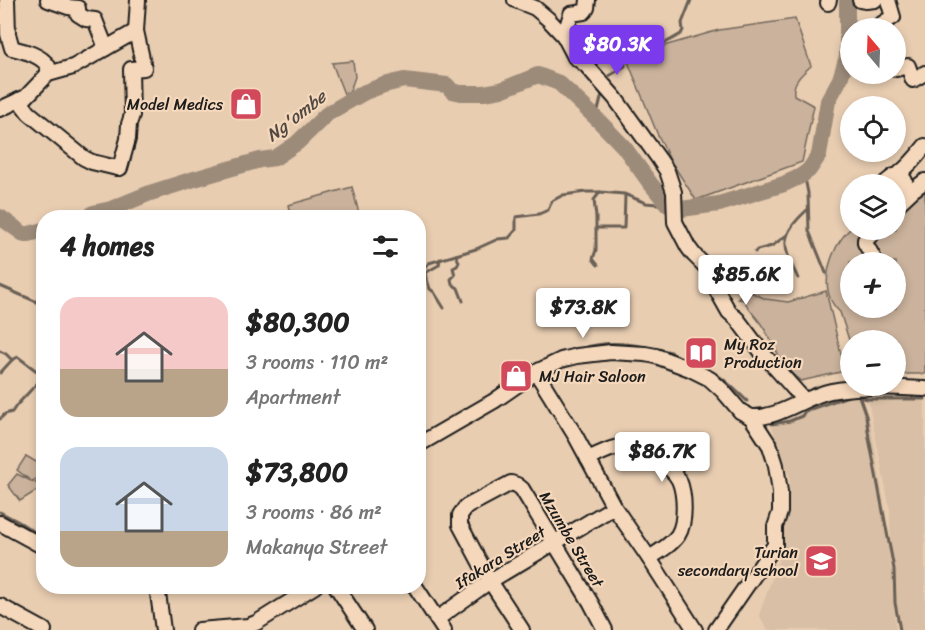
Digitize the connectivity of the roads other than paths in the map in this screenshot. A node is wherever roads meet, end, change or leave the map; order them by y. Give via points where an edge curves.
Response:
1 (48, 0) edge
2 (138, 0) edge
3 (515, 0) edge
4 (588, 0) edge
5 (860, 0) edge
6 (875, 0) edge
7 (888, 0) edge
8 (7, 6) edge
9 (890, 18) edge
10 (136, 31) junction
11 (564, 36) junction
12 (106, 48) junction
13 (906, 66) edge
14 (925, 74) edge
15 (48, 75) junction
16 (19, 100) junction
17 (0, 109) edge
18 (925, 146) edge
19 (901, 174) edge
20 (925, 182) edge
21 (906, 197) edge
22 (536, 372) junction
23 (925, 389) edge
24 (804, 400) junction
25 (751, 417) junction
26 (426, 440) edge
27 (588, 459) junction
28 (614, 507) junction
29 (0, 523) edge
30 (555, 542) junction
31 (36, 543) edge
32 (649, 558) junction
33 (490, 581) junction
34 (158, 594) edge
35 (304, 594) edge
36 (341, 594) edge
37 (420, 594) edge
38 (0, 606) edge
39 (440, 624) edge
40 (258, 627) edge
41 (44, 630) edge
42 (163, 630) edge
43 (199, 630) edge
44 (365, 630) edge
45 (522, 630) edge
46 (605, 630) edge
47 (694, 630) edge
48 (716, 630) edge

1 - 12 street via 78,8 78,14 95,20
2 - 10 street
3 - 11 street via 535,8
4 - 11 street via 584,12 570,16
5 - 6 street
7 - 9 street via 893,16
8 - 15 street via 12,48 44,61
10 - 12 street
10 - 16 street via 144,68 131,69 132,116 119,168 84,158 29,113
11 - 24 street via 575,57 615,98 668,171 674,192 675,222 688,247 707,268 729,312
12 - 15 street via 73,67
13 - 14 street via 913,80
15 - 16 street
16 - 17 street
18 - 19 street
20 - 21 street
22 - 25 street via 561,360 610,351 656,356 710,379
22 - 26 street
22 - 27 street
23 - 24 street via 849,388
24 - 25 street via 770,416
25 - 48 street via 770,446 776,465 780,512 775,545
27 - 28 street
27 - 32 street via 623,445 638,446 670,467 679,480 684,514 678,534
28 - 30 street, Ifakara Street
28 - 32 street
29 - 31 street
30 - 33 street, Ifakara Street
30 - 33 street, Mzumbe Street via 517,485 511,483 466,507 460,515 460,525
30 - 46 street, Mzumbe Street
32 - 47 street
33 - 39 street, Ifakara Street
33 - 45 street, Mzumbe Street
34 - 42 street
35 - 40 street
36 - 44 street
37 - 39 street
38 - 41 street
40 - 43 street

